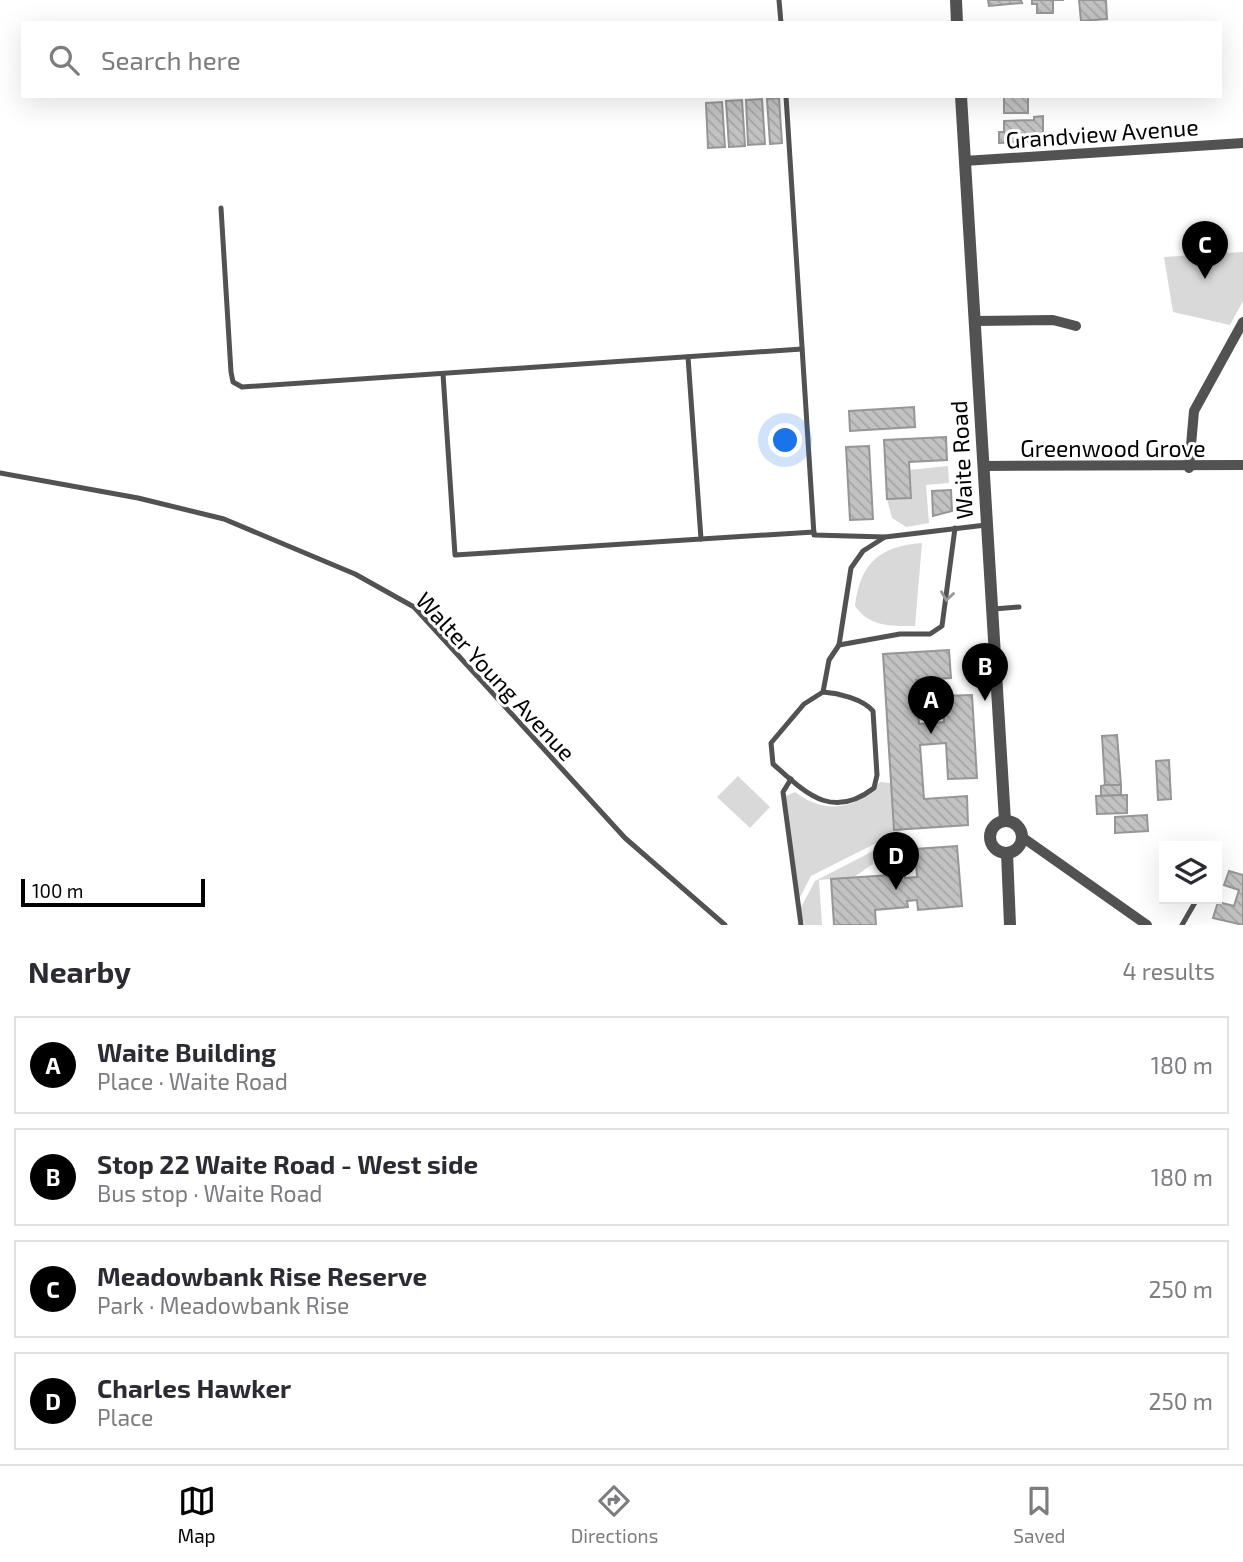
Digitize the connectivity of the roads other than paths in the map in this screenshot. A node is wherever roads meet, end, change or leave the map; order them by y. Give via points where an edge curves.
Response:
1 (779, 0) edge
2 (956, 0) edge
3 (781, 21) edge
4 (957, 21) edge
5 (786, 98) edge
6 (961, 98) edge
7 (1243, 143) edge
8 (964, 161) junction
9 (221, 208) dead end
10 (974, 321) junction
11 (1243, 321) edge
12 (1076, 326) dead end
13 (802, 349) junction
14 (688, 357) junction
15 (443, 374) junction
16 (982, 466) junction
17 (1243, 466) edge
18 (1189, 468) junction
19 (0, 473) edge
20 (986, 525) junction
21 (956, 528) junction
22 (814, 532) junction
23 (885, 537) junction
24 (701, 539) junction
25 (1019, 607) dead end
26 (991, 609) junction
27 (839, 645) junction
28 (823, 692) junction
29 (791, 779) junction
30 (1004, 821) junction
31 (1023, 837) junction
32 (1007, 853) junction
33 (1194, 904) edge
34 (723, 924) edge
35 (801, 925) edge
36 (1010, 925) edge
37 (1147, 925) edge
38 (1182, 925) edge

1 - 3 lane
2 - 4 street
5 - 13 lane
6 - 8 street, Waite Road
7 - 8 street, Grandview Avenue
8 - 10 street, Waite Road
9 - 15 lane via 233,382 242,387
10 - 12 street via 1053,320
10 - 16 street, Waite Road
11 - 18 street via 1194,411
13 - 14 lane
13 - 22 lane
14 - 15 lane
14 - 24 lane
15 - 24 lane via 455,555
16 - 18 street, Greenwood Grove
16 - 20 street, Waite Road
17 - 18 street, Greenwood Grove
19 - 34 lane, Walter Young Avenue via 224,519 355,573 414,607 625,838
20 - 21 lane
20 - 26 street, Waite Road
21 - 23 lane
21 -> 27 lane via 942,626 930,634 900,634
22 - 23 lane
22 - 24 lane
23 - 27 lane via 863,551 851,568
25 - 26 lane
26 - 30 street, Waite Road
27 - 28 lane via 829,660
28 - 29 lane via 804,704 771,743 773,764
28 - 29 lane via 835,693 873,712 874,788 857,799 830,802 806,793
29 - 35 lane via 783,792
30 - 31 street via 1015,824
30 - 32 street via 995,826 991,841 997,850
31 - 32 street via 1019,847
31 - 37 street
32 - 36 street
33 - 38 lane

